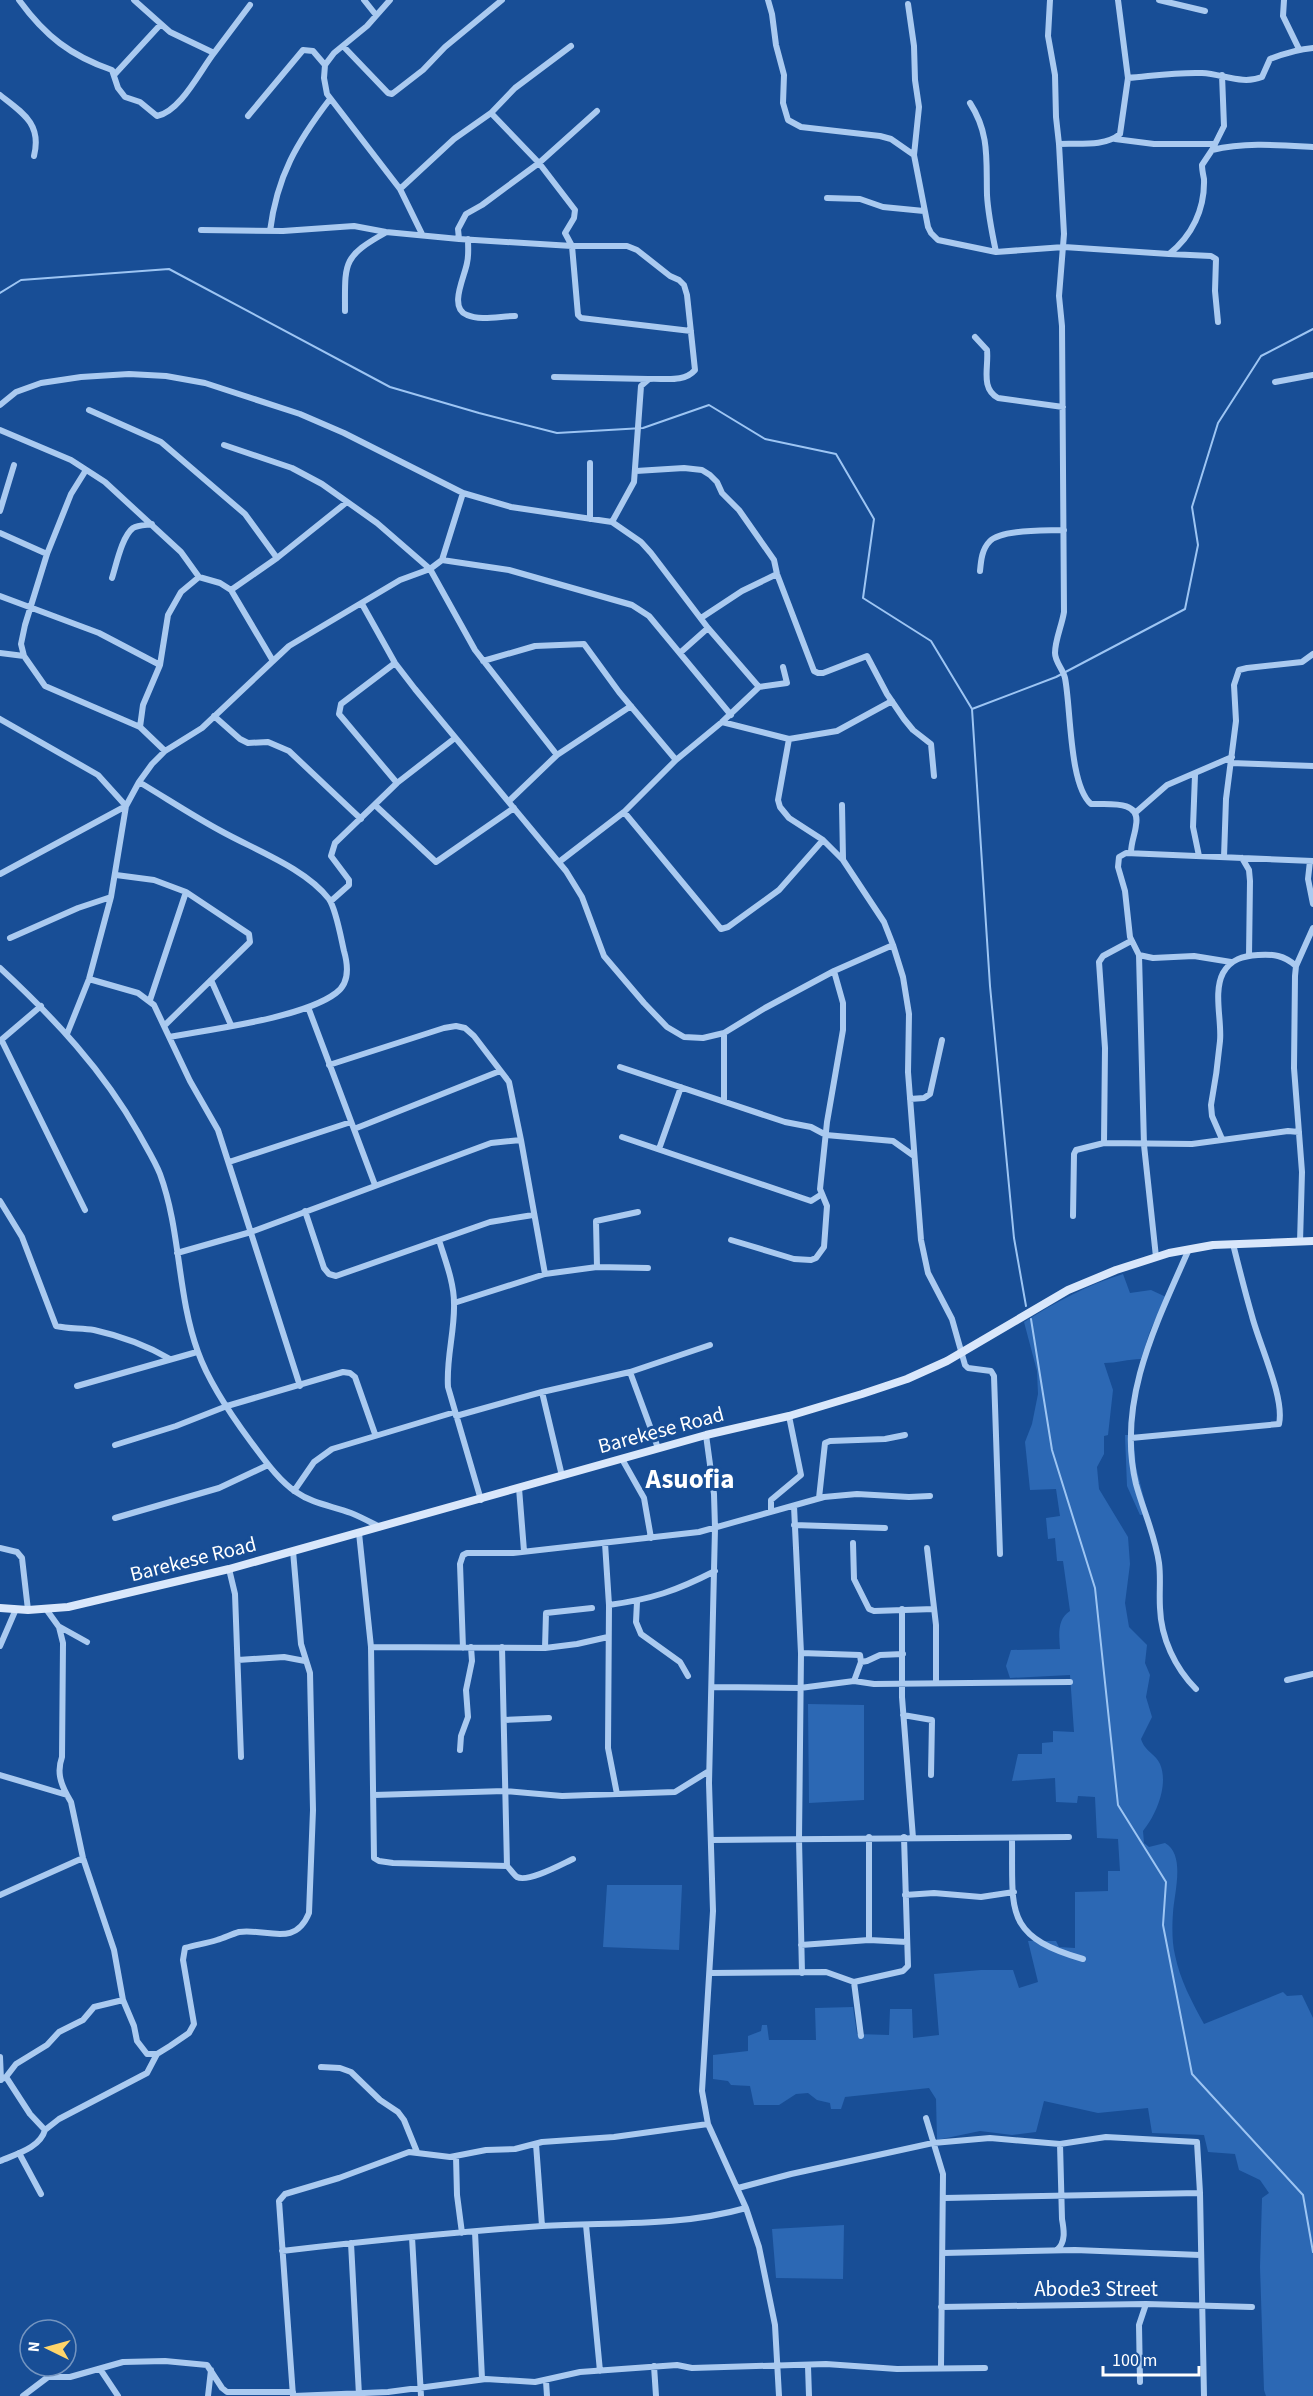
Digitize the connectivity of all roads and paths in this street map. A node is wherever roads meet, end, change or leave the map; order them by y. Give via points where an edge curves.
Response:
1 (19, 0) edge
2 (364, 0) edge
3 (390, 0) edge
4 (502, 0) edge
5 (768, 0) edge
6 (1050, 0) edge
7 (1118, 0) edge
8 (1159, 0) edge
9 (1284, 0) edge
10 (139, 2) edge
11 (908, 4) dead end
12 (250, 5) dead end
13 (1205, 11) dead end
14 (376, 15) junction
15 (161, 24) junction
16 (343, 46) junction
17 (571, 46) dead end
18 (1313, 48) edge
19 (1299, 49) junction
20 (214, 52) junction
21 (325, 65) junction
22 (115, 74) junction
23 (1222, 75) junction
24 (1128, 78) junction
25 (0, 95) edge
26 (330, 99) junction
27 (970, 104) dead end
28 (597, 111) dead end
29 (491, 112) junction
30 (248, 116) dead end
31 (1115, 139) junction
32 (1059, 144) junction
33 (1214, 147) junction
34 (1313, 147) edge
35 (914, 155) junction
36 (34, 156) dead end
37 (539, 163) junction
38 (400, 189) junction
39 (827, 198) dead end
40 (924, 211) junction
41 (201, 230) dead end
42 (270, 231) junction
43 (386, 232) junction
44 (422, 234) junction
45 (459, 239) junction
46 (468, 239) junction
47 (572, 246) junction
48 (1064, 247) junction
49 (996, 252) junction
50 (1169, 254) junction
51 (345, 311) dead end
52 (515, 316) dead end
53 (1218, 322) dead end
54 (692, 331) junction
55 (975, 337) dead end
56 (1313, 375) edge
57 (554, 376) dead end
58 (649, 379) junction
59 (1275, 382) dead end
60 (0, 405) edge
61 (1063, 406) junction
62 (89, 410) dead end
63 (0, 430) edge
64 (224, 445) dead end
65 (590, 463) dead end
66 (14, 465) dead end
67 (86, 470) junction
68 (636, 471) junction
69 (463, 493) junction
70 (347, 502) junction
71 (0, 511) edge
72 (590, 519) junction
73 (612, 522) junction
74 (152, 524) junction
75 (1064, 530) junction
76 (0, 533) edge
77 (47, 554) junction
78 (277, 558) junction
79 (442, 560) junction
80 (430, 570) junction
81 (980, 571) dead end
82 (777, 574) junction
83 (200, 577) junction
84 (112, 578) dead end
85 (231, 590) junction
86 (0, 596) edge
87 (362, 604) junction
88 (31, 608) junction
89 (701, 618) junction
90 (708, 628) junction
91 (681, 652) junction
92 (0, 653) edge
93 (24, 656) junction
94 (1312, 657) edge
95 (273, 661) junction
96 (483, 661) junction
97 (395, 663) junction
98 (160, 664) junction
99 (783, 667) dead end
100 (759, 687) junction
101 (892, 702) junction
102 (631, 706) junction
103 (731, 715) junction
104 (214, 716) junction
105 (0, 719) edge
106 (722, 722) junction
107 (140, 727) junction
108 (455, 738) junction
109 (789, 739) junction
110 (165, 751) junction
111 (557, 754) junction
112 (676, 760) junction
113 (1232, 760) junction
114 (1313, 766) edge
115 (1195, 775) junction
116 (934, 776) dead end
117 (139, 782) junction
118 (397, 783) junction
119 (509, 801) junction
120 (842, 805) dead end
121 (126, 806) junction
122 (376, 806) junction
123 (514, 808) junction
124 (624, 812) junction
125 (1135, 813) junction
126 (361, 819) junction
127 (823, 840) junction
128 (1131, 853) junction
129 (1199, 856) junction
130 (1224, 857) junction
131 (1242, 858) junction
132 (843, 860) junction
133 (1312, 861) edge
134 (559, 862) junction
135 (0, 874) edge
136 (116, 875) junction
137 (186, 892) junction
138 (111, 897) junction
139 (331, 901) junction
140 (1313, 904) edge
141 (1313, 928) edge
142 (10, 938) dead end
143 (1131, 941) junction
144 (893, 945) junction
145 (1139, 955) junction
146 (1249, 956) junction
147 (1231, 963) junction
148 (1296, 966) junction
149 (0, 968) edge
150 (834, 971) junction
151 (89, 979) junction
152 (211, 980) junction
153 (150, 1000) junction
154 (41, 1006) junction
155 (308, 1007) junction
156 (231, 1025) junction
157 (164, 1026) junction
158 (724, 1033) junction
159 (67, 1034) junction
160 (169, 1037) junction
161 (942, 1040) dead end
162 (1, 1041) edge
163 (329, 1065) junction
164 (620, 1067) dead end
165 (500, 1071) junction
166 (681, 1087) junction
167 (910, 1099) junction
168 (724, 1101) junction
169 (352, 1125) junction
170 (1299, 1132) junction
171 (826, 1135) junction
172 (622, 1137) dead end
173 (1222, 1139) junction
174 (521, 1140) junction
175 (1104, 1143) junction
176 (1144, 1145) junction
177 (659, 1149) junction
178 (914, 1155) junction
179 (229, 1162) junction
180 (375, 1185) junction
181 (822, 1194) junction
182 (0, 1201) edge
183 (85, 1210) dead end
184 (305, 1211) junction
185 (638, 1212) dead end
186 (533, 1215) junction
187 (1073, 1215) dead end
188 (251, 1232) junction
189 (439, 1240) junction
190 (731, 1240) dead end
191 (1313, 1241) edge
192 (1300, 1242) junction
193 (1233, 1244) junction
194 (1189, 1248) junction
195 (177, 1253) junction
196 (1156, 1257) junction
197 (597, 1267) junction
198 (648, 1268) dead end
199 (545, 1274) junction
200 (454, 1303) junction
201 (710, 1345) dead end
202 (197, 1352) junction
203 (962, 1354) junction
204 (170, 1359) junction
205 (630, 1372) junction
206 (78, 1386) dead end
207 (300, 1386) junction
208 (542, 1392) junction
209 (227, 1406) junction
210 (455, 1414) junction
211 (789, 1416) junction
212 (375, 1434) junction
213 (706, 1435) junction
214 (905, 1435) dead end
215 (1131, 1438) junction
216 (115, 1445) dead end
217 (658, 1448) junction
218 (622, 1459) junction
219 (268, 1465) junction
220 (562, 1476) junction
221 (519, 1488) junction
222 (294, 1491) junction
223 (930, 1496) dead end
224 (819, 1498) junction
225 (481, 1500) junction
226 (794, 1506) junction
227 (771, 1511) junction
228 (115, 1518) dead end
229 (794, 1525) junction
230 (381, 1527) junction
231 (715, 1528) junction
232 (885, 1528) dead end
233 (359, 1533) junction
234 (651, 1538) junction
235 (605, 1543) junction
236 (854, 1543) dead end
237 (0, 1548) edge
238 (927, 1548) dead end
239 (293, 1551) junction
240 (524, 1551) junction
241 (1000, 1554) dead end
242 (229, 1569) junction
243 (715, 1571) junction
244 (637, 1602) junction
245 (609, 1605) junction
246 (0, 1608) edge
247 (592, 1608) dead end
248 (16, 1609) junction
249 (46, 1609) junction
250 (902, 1609) junction
251 (934, 1609) junction
252 (28, 1610) junction
253 (59, 1627) junction
254 (608, 1636) junction
255 (87, 1642) dead end
256 (0, 1647) edge
257 (371, 1647) junction
258 (471, 1647) junction
259 (502, 1647) junction
260 (545, 1647) junction
261 (463, 1648) junction
262 (801, 1653) junction
263 (903, 1654) junction
264 (238, 1660) junction
265 (305, 1661) junction
266 (861, 1662) junction
267 (1313, 1674) edge
268 (688, 1676) dead end
269 (1287, 1680) dead end
270 (854, 1681) junction
271 (936, 1682) junction
272 (1070, 1682) dead end
273 (902, 1683) junction
274 (712, 1687) junction
275 (800, 1688) junction
276 (1196, 1689) dead end
277 (903, 1715) junction
278 (549, 1718) dead end
279 (504, 1720) junction
280 (460, 1750) dead end
281 (241, 1757) dead end
282 (709, 1771) junction
283 (0, 1775) edge
284 (931, 1775) dead end
285 (505, 1791) junction
286 (617, 1794) junction
287 (67, 1795) junction
288 (374, 1795) junction
289 (869, 1837) junction
290 (904, 1837) junction
291 (1069, 1837) dead end
292 (913, 1838) junction
293 (1012, 1838) junction
294 (799, 1839) junction
295 (711, 1840) junction
296 (83, 1858) junction
297 (573, 1859) dead end
298 (507, 1866) junction
299 (1014, 1892) junction
300 (905, 1894) junction
301 (0, 1895) edge
302 (869, 1940) junction
303 (907, 1942) junction
304 (801, 1944) junction
305 (1083, 1959) dead end
306 (710, 1973) junction
307 (802, 1973) junction
308 (855, 1982) junction
309 (123, 2000) junction
310 (861, 2036) dead end
311 (158, 2054) junction
312 (0, 2057) edge
313 (321, 2067) dead end
314 (2, 2079) edge
315 (926, 2118) dead end
316 (708, 2124) junction
317 (45, 2130) junction
318 (933, 2143) junction
319 (536, 2144) junction
320 (1060, 2144) junction
321 (417, 2152) junction
322 (19, 2153) junction
323 (456, 2156) junction
324 (0, 2161) edge
325 (738, 2188) junction
326 (1200, 2193) junction
327 (41, 2194) dead end
328 (1063, 2196) junction
329 (944, 2198) junction
330 (746, 2208) junction
331 (586, 2225) junction
332 (542, 2226) junction
333 (475, 2232) junction
334 (462, 2233) junction
335 (412, 2237) junction
336 (351, 2243) junction
337 (282, 2251) junction
338 (1057, 2251) junction
339 (943, 2253) junction
340 (1200, 2255) junction
341 (1146, 2304) junction
342 (1202, 2306) junction
343 (941, 2307) junction
344 (1252, 2307) dead end
345 (654, 2366) junction
346 (777, 2366) junction
347 (808, 2366) junction
348 (941, 2367) junction
349 (985, 2367) dead end
350 (100, 2369) junction
351 (211, 2369) junction
352 (600, 2371) junction
353 (482, 2379) junction
354 (546, 2380) junction
355 (1140, 2382) dead end
356 (421, 2388) junction
357 (293, 2395) edge
358 (358, 2395) edge
359 (23, 2396) edge
360 (118, 2396) edge
361 (208, 2396) edge
362 (421, 2396) edge
363 (548, 2396) edge
364 (656, 2396) edge
365 (779, 2396) edge
366 (809, 2396) edge
367 (1203, 2396) edge

1 - 22 street via 57,42
2 - 14 street
3 - 14 street
4 - 16 street via 392,94
5 - 35 street via 784,75 783,104 788,120 801,127 891,139
6 - 32 street via 1048,36 1055,75
7 - 24 street
8 - 13 street
9 - 19 street via 1283,16
10 - 15 street
11 - 35 street via 919,107
12 - 20 street
14 - 16 street
15 - 20 street via 190,43
15 - 22 street
16 - 21 street
17 - 29 street via 515,88
18 - 19 street
19 - 23 street via 1270,59 1263,75 1256,79 1243,81
20 - 22 street via 186,96 157,117 140,102 125,97
21 - 26 street
21 - 30 street via 312,51 303,50
23 - 24 street via 1177,73
23 - 33 street via 1224,126
24 - 31 street via 1123,122
25 - 36 street via 32,125 38,142
26 - 38 street
26 - 42 street via 304,133 284,173
27 - 49 street via 980,119 986,141 987,197
28 - 37 street
29 - 37 street
29 - 38 street via 454,139
31 - 32 street
31 - 33 street
32 - 48 street
33 - 34 street
33 - 50 street via 1202,165 1198,216 1184,240
35 - 40 street
37 - 45 street via 466,214 458,229
37 - 47 street via 575,210 565,231
38 - 44 street
39 - 40 street via 860,199 883,207
40 - 49 street via 934,237
41 - 42 street
42 - 43 street via 354,226
43 - 44 street
43 - 51 street via 351,256 345,279
44 - 45 street
45 - 46 street
46 - 47 street
46 - 52 street via 460,309 475,317
47 - 54 street via 633,248 679,280 687,294
47 - 54 street via 581,318
48 - 49 street
48 - 50 street
48 - 61 street via 1059,296
50 - 53 street via 1216,259
54 - 58 street via 695,370 691,375
55 - 61 street via 987,350 986,383 993,395
56 - 59 street
57 - 58 street
58 - 68 street via 641,386
60 - 69 street via 16,392 42,383 81,377 129,374 205,383 311,419
61 - 75 street
62 - 78 street via 161,442 245,514
63 - 67 street
64 - 70 street via 292,468
65 - 72 street
66 - 71 street
67 - 74 street
67 - 77 street via 71,494
68 - 73 street
68 - 82 street via 684,468 710,474 774,560
69 - 72 street via 511,507
69 - 79 street
70 - 78 street
70 - 80 street
72 - 73 street
73 - 89 street via 641,542
74 - 83 street
74 - 84 street via 131,530
75 - 81 street via 994,537 983,553
75 - 125 street via 1064,612 1054,652 1066,680 1079,780 1090,803 1126,805
76 - 77 street
77 - 88 street
78 - 85 street
79 - 80 street
79 - 91 street via 508,570 632,605 649,616
80 - 87 street via 400,580
80 - 96 street
82 - 89 street
82 - 101 street via 814,670 823,672 867,656
83 - 85 street
83 - 98 street via 181,592 168,615
85 - 95 street
86 - 88 street
87 - 95 street via 301,638
87 - 97 street
88 - 93 street via 21,644
88 - 98 street via 99,633
89 - 90 street
90 - 91 street
90 - 100 street
91 - 103 street
92 - 93 street
93 - 107 street via 45,686
94 - 113 street via 1302,662 1239,670 1234,685
95 - 104 street
96 - 102 street via 535,646 584,644
96 - 111 street
97 - 108 street
97 - 118 street via 341,704 339,714
98 - 107 street via 143,705
99 - 100 street via 787,682
100 - 103 street
101 - 109 street via 837,731
101 - 116 street via 913,730 931,744
102 - 111 street
102 - 112 street
103 - 106 street
104 - 110 street
104 - 126 street via 240,739 268,742 288,751
105 - 121 street via 98,775
106 - 109 street
106 - 112 street
107 - 110 street
108 - 118 street
108 - 119 street
109 - 127 street via 780,807 789,818
110 - 117 street
111 - 119 street
112 - 124 street
113 - 114 street
113 - 115 street
113 - 130 street
115 - 125 street via 1167,785
115 - 129 street via 1193,827
117 - 121 street
117 - 139 street via 285,864
118 - 122 street
119 - 123 street
120 - 132 street
121 - 135 street
121 - 136 street
122 - 123 street via 436,862
122 - 126 street
123 - 134 street
124 - 127 street via 721,928 779,890
124 - 134 street
125 - 128 street
126 - 139 street via 332,850 349,885
127 - 132 street
128 - 129 street
128 - 143 street via 1122,854 1118,867
129 - 130 street
130 - 131 street
131 - 133 street
131 - 146 street via 1250,881
132 - 144 street via 884,922
133 - 140 street via 1308,879
134 - 158 street via 582,897 604,956 644,1003 675,1033 703,1038
136 - 137 street via 154,880
136 - 138 street
137 - 152 street via 251,938
137 - 153 street
138 - 142 street
138 - 151 street
139 - 155 street via 347,960 347,976 336,993
141 - 148 street
143 - 145 street
143 - 175 street via 1099,962 1105,1048
144 - 150 street
144 - 167 street via 908,1004
145 - 147 street via 1194,956
145 - 176 street
146 - 147 street
146 - 148 street via 1279,955
147 - 173 street via 1219,985 1220,1039 1211,1105
148 - 170 street via 1294,1060
149 - 154 street
150 - 158 street
150 - 171 street via 843,1003 843,1030
151 - 153 street
151 - 159 street
152 - 156 street
152 - 157 street
153 - 157 street
154 - 159 street
154 - 162 street
155 - 156 street
155 - 163 street
156 - 160 street
157 - 160 street
158 - 168 street
159 - 195 street via 120,1100 160,1173
160 - 179 street via 218,1130
161 - 167 street via 930,1094
162 - 183 street
163 - 165 street via 456,1026 474,1036
163 - 169 street
164 - 166 street
165 - 169 street
165 - 174 street via 508,1082
166 - 168 street
166 - 177 street
167 - 178 street
168 - 171 street
169 - 179 street
169 - 180 street
170 - 173 street
170 - 192 street
171 - 178 street via 893,1141
171 - 181 street
172 - 177 street
173 - 176 street
174 - 180 street via 491,1143
174 - 186 street
175 - 176 street
175 - 187 street via 1086,1146 1074,1154
176 - 196 street
177 - 181 street via 811,1201
178 - 203 street via 921,1240 928,1273 952,1319
179 - 188 street
180 - 184 street
181 - 190 street via 827,1206 824,1247 816,1258 794,1259
182 - 204 street via 22,1237 56,1326 120,1337
184 - 188 street
184 - 189 street via 329,1274 345,1274
185 - 197 street via 596,1221
186 - 189 street via 490,1222
186 - 199 street
188 - 195 street
188 - 207 street
189 - 200 street
191 - 192 main road, Barekese Road
192 - 193 main road, Barekese Road
193 - 194 main road, Barekese Road
193 - 215 street via 1276,1390 1279,1424
194 - 196 main road, Barekese Road
194 - 215 street via 1145,1351
195 - 202 street
196 - 203 main road, Barekese Road via 1062,1293
197 - 198 street
197 - 199 street
199 - 200 street
200 - 210 street via 447,1368
201 - 205 street
202 - 204 street
202 - 209 street
203 - 211 main road, Barekese Road via 907,1379
203 - 241 street via 968,1368 985,1369 994,1376
204 - 206 street
205 - 208 street
205 - 217 street
207 - 209 street
207 - 212 street via 350,1373 355,1377
208 - 210 street
208 - 220 street
209 - 216 street
209 - 219 street
210 - 212 street
210 - 225 street
211 - 213 main road, Barekese Road
211 - 227 street via 801,1475 771,1500
212 - 222 street via 322,1455
213 - 217 main road, Barekese Road
213 - 231 street
214 - 224 street via 825,1443
215 - 276 street via 1136,1484 1158,1560 1163,1631 1184,1677
217 - 218 main road, Barekese Road
218 - 220 main road, Barekese Road
218 - 234 street via 644,1498
219 - 222 street
219 - 228 street via 219,1488
220 - 221 main road, Barekese Road
221 - 225 main road, Barekese Road
221 - 240 street
222 - 230 street
223 - 224 street via 857,1494
224 - 226 street
225 - 230 main road, Barekese Road
226 - 227 street
226 - 229 street
227 - 231 street
229 - 232 street
229 - 262 street
230 - 233 main road, Barekese Road
231 - 234 street
231 - 243 street
233 - 239 main road, Barekese Road
233 - 257 street
234 - 235 street
235 - 240 street
235 - 245 street
236 - 250 street via 854,1579 866,1605 874,1611
237 - 252 street via 17,1552 22,1558
238 - 251 street
239 - 242 main road, Barekese Road
239 - 265 street
240 - 261 street via 463,1555
242 - 249 main road, Barekese Road
242 - 264 street via 235,1594
243 - 244 street via 683,1588
243 - 274 street
244 - 245 street
244 - 268 street via 636,1622 641,1634 680,1662
245 - 254 street
246 - 248 main road, Barekese Road
247 - 260 street via 546,1613
248 - 252 main road, Barekese Road
248 - 256 street
249 - 252 main road, Barekese Road
249 - 253 street
250 - 251 street
250 - 263 street
251 - 271 street
253 - 255 street
253 - 287 street via 64,1679 62,1756 58,1768
254 - 260 street
254 - 286 street via 608,1748
257 - 261 street
257 - 288 street
258 - 259 street
258 - 261 street
258 - 280 street via 466,1690 468,1717
259 - 260 street
259 - 279 street
262 - 266 street via 858,1654
262 - 275 street
263 - 266 street via 880,1654
263 - 273 street
264 - 265 street via 284,1657
264 - 281 street
265 - 311 street via 310,1673 313,1799 309,1913 296,1932 239,1932 185,1948 183,1960 194,2024 189,2033
266 - 270 street
267 - 269 street
270 - 273 street
270 - 275 street
271 - 272 street
271 - 273 street
273 - 277 street
274 - 275 street
274 - 282 street
275 - 294 street
277 - 284 street via 932,1720
277 - 292 street
278 - 279 street
279 - 285 street
282 - 286 street via 675,1792
282 - 295 street
283 - 287 street
285 - 286 street via 562,1796
285 - 288 street
285 - 298 street
287 - 296 street
288 - 298 street via 372,1848 379,1861
289 - 290 street
289 - 294 street
289 - 302 street
290 - 292 street
290 - 300 street
291 - 293 street
292 - 293 street
293 - 299 street
294 - 295 street
294 - 304 street
295 - 306 street
296 - 301 street
296 - 309 street via 114,1950
297 - 298 street via 523,1878
299 - 300 street via 981,1897
299 - 305 street via 1017,1918 1026,1932 1062,1953
300 - 303 street
302 - 303 street
302 - 304 street
303 - 308 street via 906,1969
304 - 307 street
306 - 307 street
306 - 316 street via 702,2091
307 - 308 street via 826,1972
308 - 310 street
309 - 311 street via 137,2041 147,2054
309 - 314 street via 94,2007 82,2020 16,2064
311 - 317 street via 147,2073
312 - 314 street
313 - 321 street via 351,2072 398,2112
314 - 317 street
315 - 318 street
316 - 319 street
316 - 325 street
317 - 322 street via 37,2144
318 - 320 street via 990,2138
318 - 325 street
318 - 329 street via 943,2170
319 - 323 street
319 - 332 street
320 - 326 street via 1106,2137 1195,2141
320 - 328 street
321 - 323 street
321 - 337 street via 281,2197
322 - 324 street
322 - 327 street
323 - 334 street
325 - 330 street
326 - 328 street
326 - 340 street
328 - 329 street
328 - 338 street via 1064,2237
329 - 339 street
330 - 331 street via 716,2216 646,2224
330 - 346 street via 759,2247 775,2325
331 - 332 street
331 - 352 street
332 - 333 street
333 - 334 street
333 - 353 street
334 - 335 street
335 - 336 street
335 - 356 street
336 - 337 street
336 - 358 street
337 - 357 street
338 - 339 street
338 - 340 street
339 - 343 street
340 - 342 street
341 - 342 street, Abode3 Street
341 - 343 street, Abode3 Street
341 - 355 street via 1139,2325
342 - 344 street, Abode3 Street
342 - 367 street
343 - 348 street
345 - 346 street
345 - 352 street
345 - 364 street
346 - 347 street
346 - 365 street
347 - 348 street
347 - 366 street
348 - 349 street
350 - 351 street via 134,2361 202,2363
350 - 359 street via 70,2377 48,2377
350 - 360 street
351 - 357 street via 227,2392
351 - 361 street
352 - 354 street
353 - 354 street
353 - 356 street
354 - 363 street
356 - 358 street
356 - 362 street
357 - 358 street

